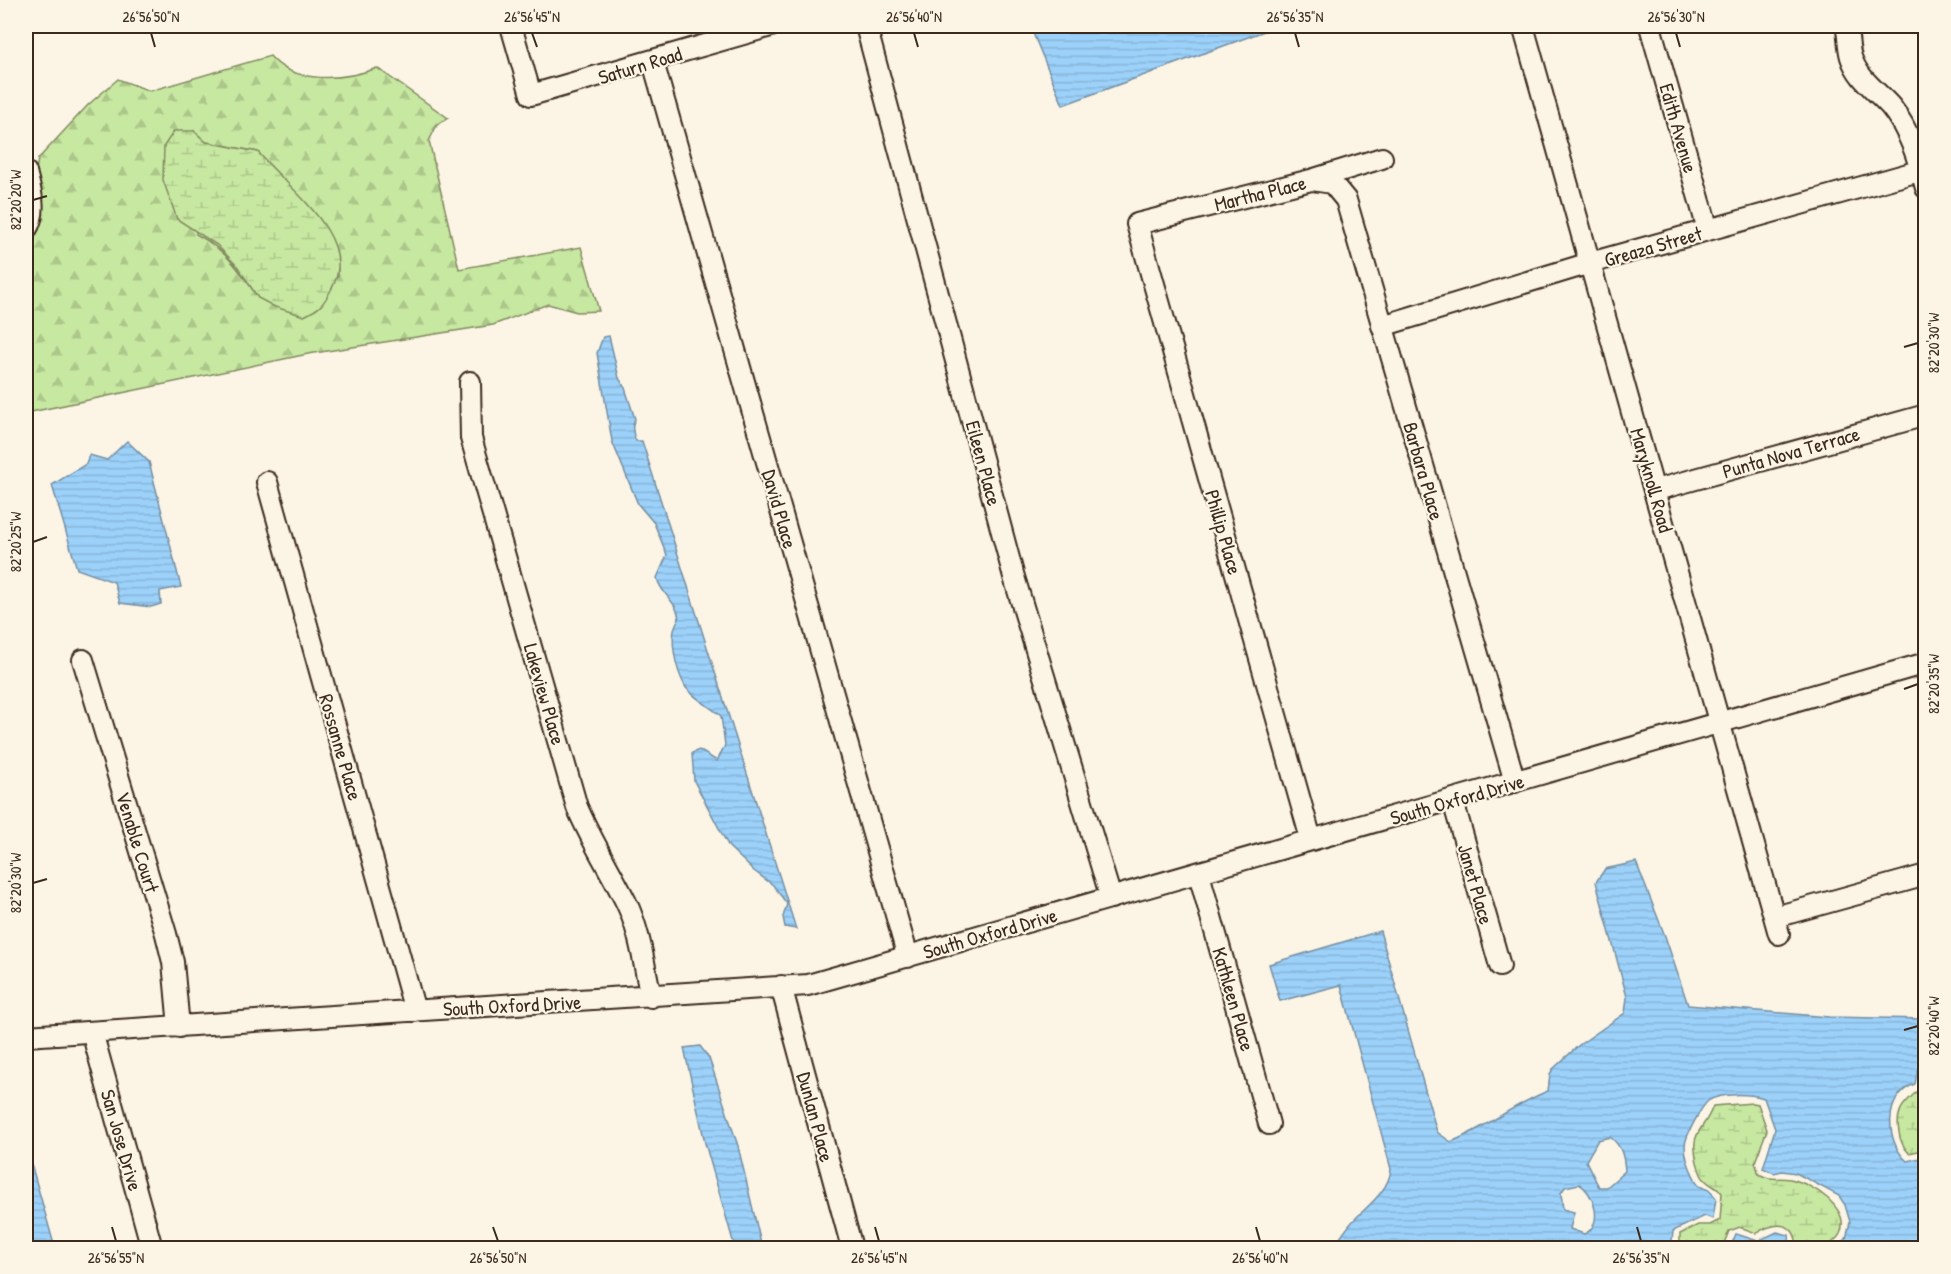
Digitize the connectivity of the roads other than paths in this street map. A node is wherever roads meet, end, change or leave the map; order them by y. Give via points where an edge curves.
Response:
1 (511, 26) edge
2 (771, 26) edge
3 (866, 26) edge
4 (1522, 26) edge
5 (1650, 26) edge
6 (1846, 26) edge
7 (652, 62) junction
8 (1382, 158) dead end
9 (26, 172) edge
10 (1924, 176) edge
11 (1311, 180) junction
12 (1137, 224) joint
13 (26, 230) edge
14 (1708, 230) junction
15 (1590, 263) junction
16 (1382, 326) junction
17 (470, 382) dead end
18 (1926, 415) edge
19 (267, 482) dead end
20 (1656, 490) junction
21 (83, 660) dead end
22 (1926, 663) edge
23 (1719, 724) junction
24 (1515, 782) junction
25 (1453, 801) junction
26 (1311, 839) junction
27 (1199, 874) junction
28 (1926, 875) edge
29 (1111, 898) junction
30 (908, 957) junction
31 (1500, 966) dead end
32 (781, 986) junction
33 (651, 997) junction
34 (415, 1011) junction
35 (179, 1027) junction
36 (92, 1032) junction
37 (26, 1036) edge
38 (1269, 1124) dead end
39 (152, 1248) edge
40 (852, 1248) edge

1 - 7 street, Saturn Road via 538,94
2 - 7 street, Saturn Road
3 - 29 street, Eileen Place via 1014,577
4 - 15 street, Maryknoll Road
5 - 14 street, Edith Avenue
6 - 10 street via 1850,56 1861,76 1905,128
7 - 30 street, David Place
8 - 11 street, Martha Place
9 - 13 street via 33,213
10 - 14 street, Greaza Street
11 - 12 street, Martha Place
11 - 16 street, Barbara Place via 1332,183 1346,200
12 - 26 street, Phillip Place
14 - 15 street, Greaza Street
15 - 16 street, Greaza Street
15 - 20 street, Maryknoll Road
16 - 24 street, Barbara Place
17 - 33 street, Lakeview Place via 471,438 577,807 631,914
18 - 20 street, Punta Nova Terrace
19 - 34 street, Rossanne Place
20 - 23 street, Maryknoll Road
21 - 35 street, Venable Court via 166,934
22 - 23 street, South Oxford Drive
23 - 24 street, South Oxford Drive
23 - 28 street, Maryknoll Road via 1777,926
24 - 25 street, South Oxford Drive
25 - 26 street, South Oxford Drive
25 - 31 street, Janet Place
26 - 27 street, South Oxford Drive
27 - 29 street, South Oxford Drive
27 - 38 street, Kathleen Place
29 - 30 street, South Oxford Drive
30 - 32 street, South Oxford Drive via 808,985
32 - 33 street, South Oxford Drive
32 - 40 street, Dunlan Place
33 - 34 street, South Oxford Drive
34 - 35 street, South Oxford Drive
35 - 36 street, South Oxford Drive
36 - 37 street, South Oxford Drive
36 - 39 street, San Jose Drive

